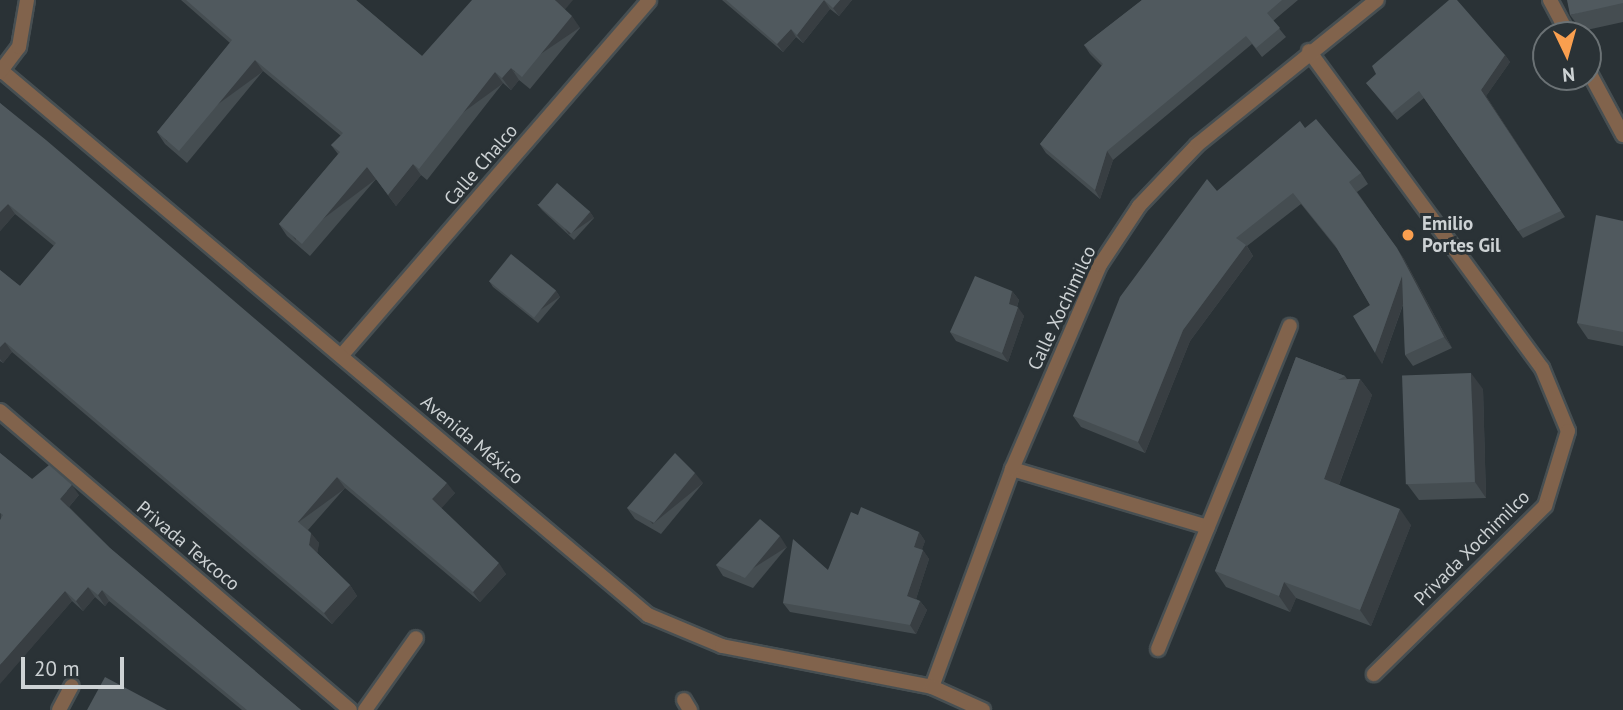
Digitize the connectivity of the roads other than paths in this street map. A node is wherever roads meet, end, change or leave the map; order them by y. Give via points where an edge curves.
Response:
1 (27, 0) edge
2 (649, 0) edge
3 (1377, 0) edge
4 (1550, 0) edge
5 (1561, 21) edge
6 (1309, 51) junction
7 (1, 71) edge
8 (1599, 91) edge
9 (1623, 135) edge
10 (1290, 326) dead end
11 (342, 355) junction
12 (0, 411) edge
13 (1012, 469) junction
14 (1208, 527) junction
15 (416, 638) dead end
16 (1158, 649) dead end
17 (1374, 674) dead end
18 (72, 686) dead end
19 (932, 687) junction
20 (59, 710) edge
21 (350, 710) edge
22 (365, 710) edge
23 (983, 710) edge

1 - 7 street via 19,47
2 - 11 street, Calle Chalco
3 - 6 street, Calle Xochimilco
4 - 5 street
6 - 13 street, Calle Xochimilco via 1196,145 1139,206 1100,264
6 - 17 street, Privada Xochimilco via 1542,368 1568,431 1545,506
7 - 11 street, Avenida México
8 - 9 street
10 - 14 street
11 - 19 street, Avenida México via 648,615 722,646
12 - 21 street, Privada Texcoco
13 - 14 street
13 - 19 street, Calle Xochimilco
14 - 16 street
15 - 22 street
18 - 20 street
19 - 23 street, Avenida México

